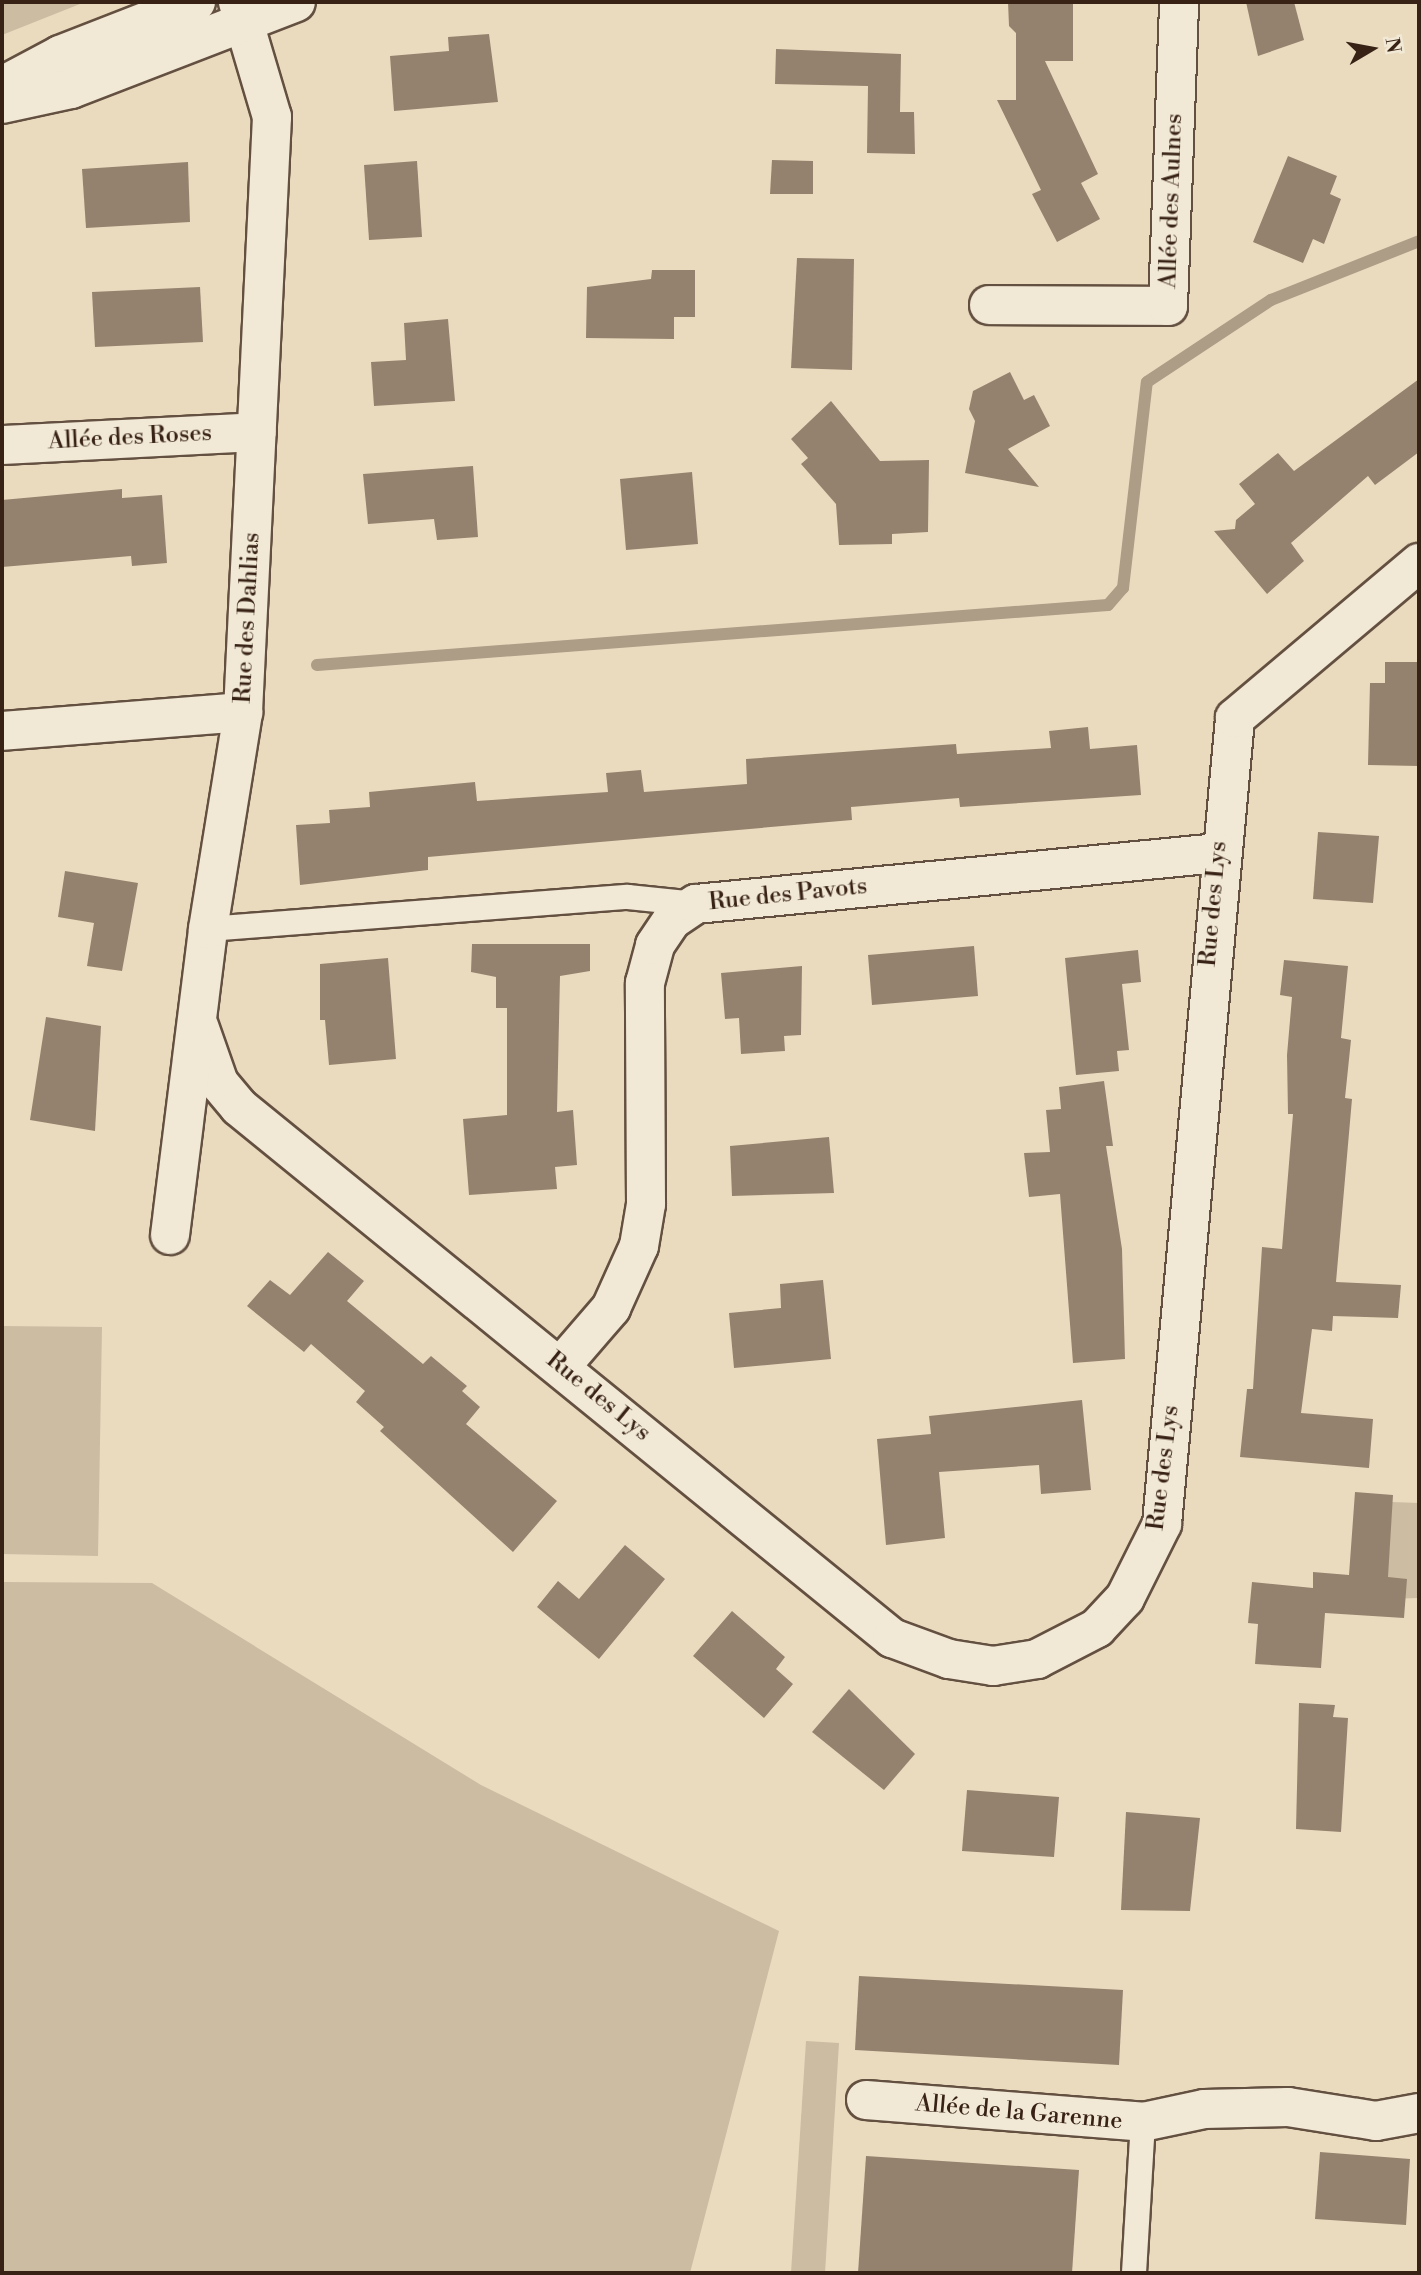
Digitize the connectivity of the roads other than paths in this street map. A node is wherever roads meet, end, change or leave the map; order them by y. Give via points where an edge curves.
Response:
1 (196, 2) edge
2 (296, 2) edge
3 (1178, 2) edge
4 (242, 12) edge
5 (2, 86) edge
6 (2, 104) edge
7 (989, 305) dead end
8 (257, 432) junction
9 (2, 444) edge
10 (1419, 563) edge
11 (243, 712) junction
12 (2, 731) edge
13 (1218, 853) junction
14 (696, 904) junction
15 (208, 929) junction
16 (199, 1026) junction
17 (170, 1235) dead end
18 (561, 1366) junction
19 (866, 2100) dead end
20 (1419, 2113) edge
21 (1143, 2122) junction
22 (1134, 2273) edge

1 - 5 street via 60,55
2 - 4 street
3 - 7 street, Allée des Aulnes via 1168,306
4 - 6 street via 71,89
4 - 8 street, Rue des Dahlias via 272,117
8 - 9 street, Allée des Roses
8 - 11 street, Rue des Dahlias
10 - 13 street, Rue des Lys via 1235,718
11 - 12 street
11 - 15 street, Rue des Dahlias
13 - 14 street, Rue des Pavots
13 - 18 street, Rue des Lys via 1162,1524 1125,1598 1097,1628 1037,1659 993,1666 949,1659 892,1638
14 - 15 lane via 628,897
14 - 18 street, Rue des Pavots via 672,920 655,945 645,983 646,1204 639,1245 611,1308
15 - 16 street, Rue des Dahlias
16 - 17 street, Rue des Dahlias
16 - 18 street, Rue des Lys via 214,1071 239,1107
19 - 21 street, Allée de la Garenne
20 - 21 street, Allée de la Garenne via 1376,2121 1288,2107 1218,2109
21 - 22 lane

